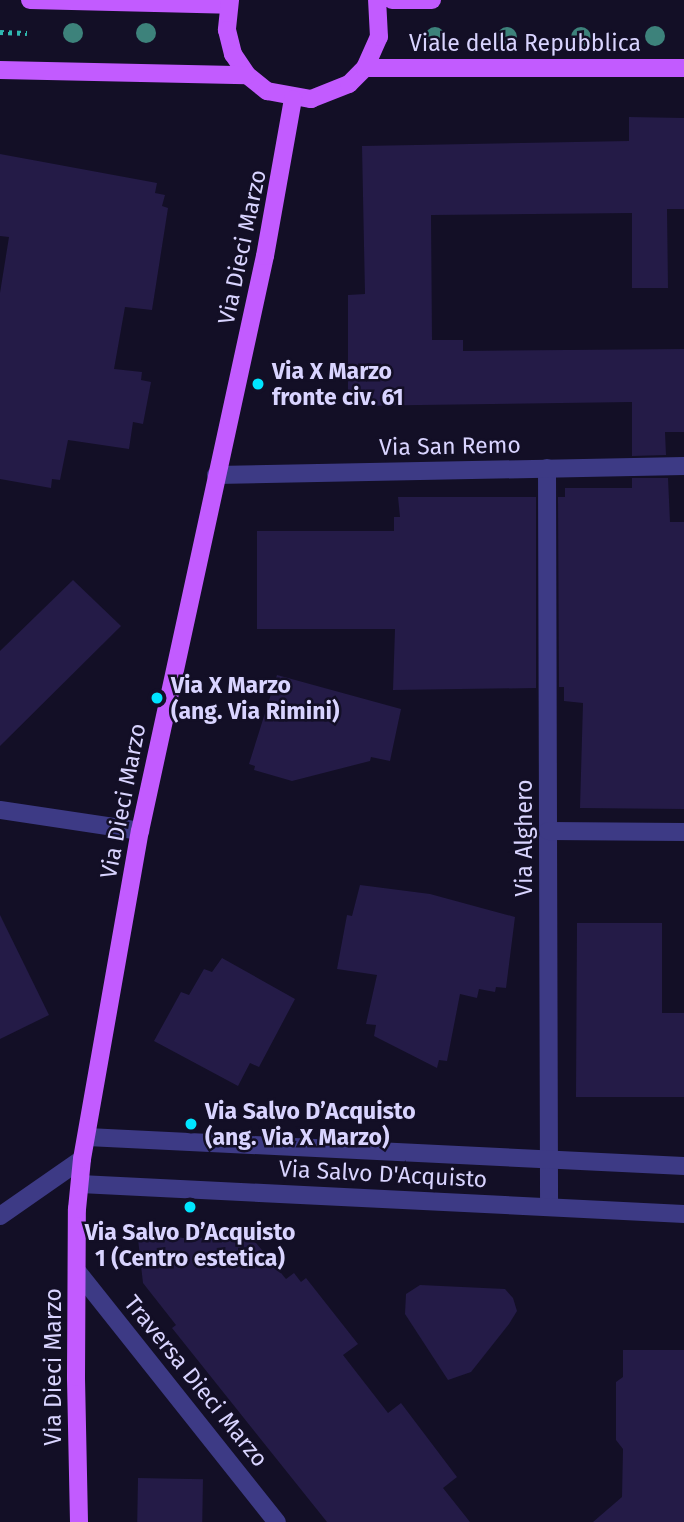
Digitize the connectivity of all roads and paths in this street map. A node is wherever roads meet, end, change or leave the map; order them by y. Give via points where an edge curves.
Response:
1 (30, 0) edge
2 (377, 0) edge
3 (392, 0) edge
4 (432, 0) edge
5 (229, 3) edge
6 (365, 68) junction
7 (684, 68) edge
8 (0, 70) edge
9 (247, 75) junction
10 (293, 99) junction
11 (684, 466) edge
12 (547, 468) junction
13 (216, 475) junction
14 (0, 810) edge
15 (140, 831) junction
16 (548, 831) junction
17 (684, 832) edge
18 (87, 1137) junction
19 (82, 1159) junction
20 (550, 1160) junction
21 (684, 1167) edge
22 (80, 1184) junction
23 (550, 1207) junction
24 (684, 1213) edge
25 (0, 1216) edge
26 (77, 1271) junction
27 (79, 1522) edge
28 (277, 1522) edge

1 - 5 main road
2 - 6 main road via 379,37
3 - 4 main road, Viale della Repubblica
5 - 9 main road via 227,30 233,54
6 - 7 main road, Viale della Repubblica
6 - 10 main road via 329,95
8 - 9 main road
9 - 10 main road via 267,91
10 - 13 main road, Via Dieci Marzo via 282,177
11 - 12 street, Via San Remo
12 - 13 street, Via San Remo
12 - 16 street, Via Alghero
13 - 15 main road, Via Dieci Marzo
14 - 15 street
15 - 18 main road, Via Dieci Marzo
16 - 17 street
16 - 20 street, Via Alghero
18 - 19 main road, Via Dieci Marzo
18 - 20 street, Via Salvo D'Acquisto
19 - 22 main road, Via Dieci Marzo
19 - 25 street
20 - 21 street, Via Salvo D'Acquisto
20 - 23 street, Via Alghero
22 - 23 street, Via Salvo D'Acquisto
22 - 26 main road, Via Dieci Marzo
23 - 24 street, Via Salvo D'Acquisto
26 - 27 main road, Via Dieci Marzo
26 - 28 street, Traversa Dieci Marzo

